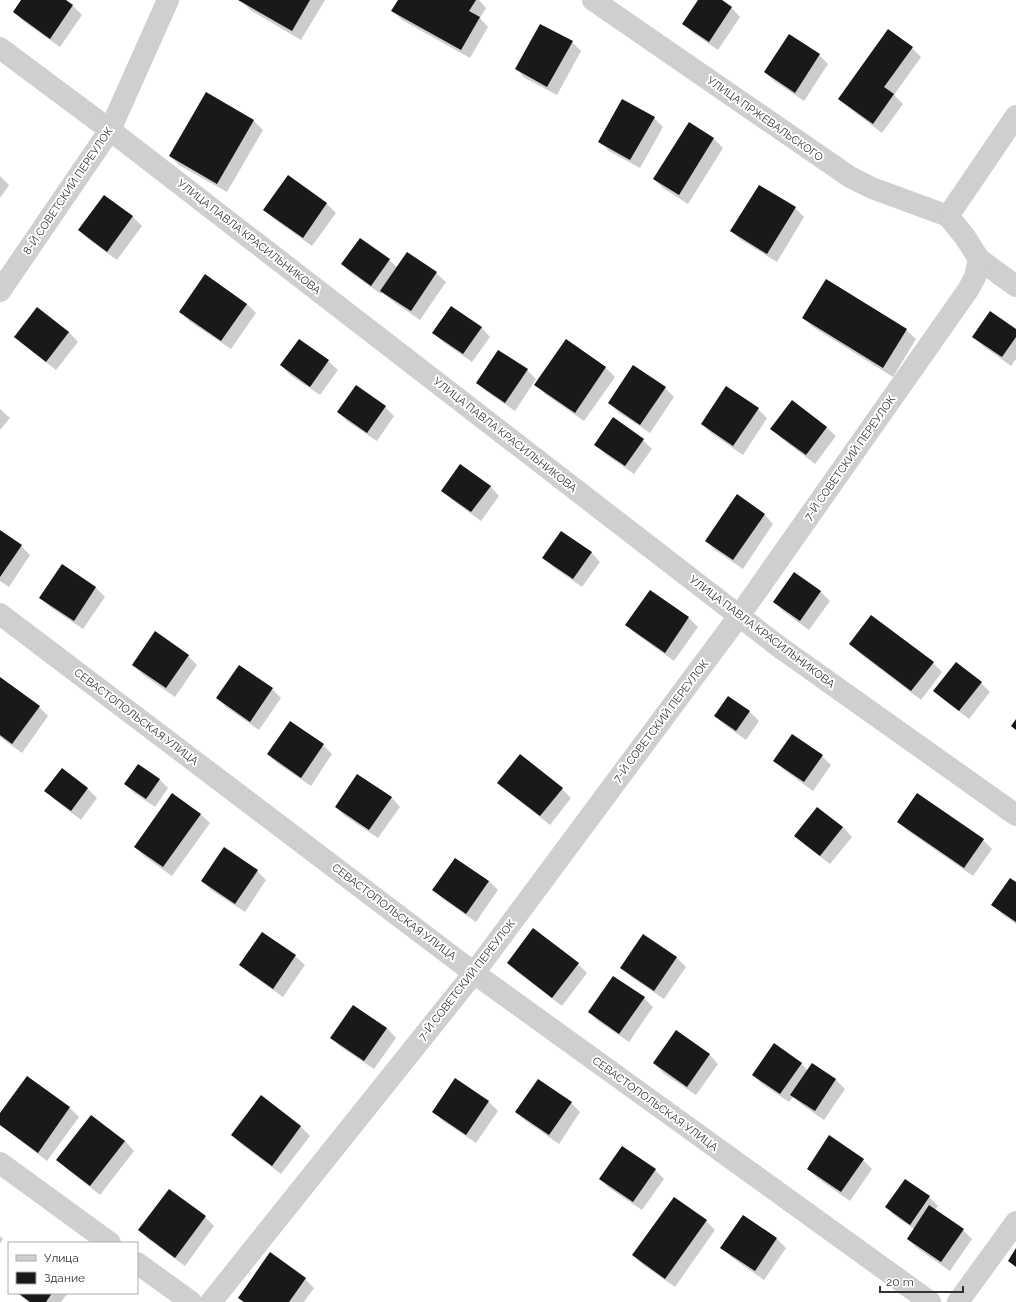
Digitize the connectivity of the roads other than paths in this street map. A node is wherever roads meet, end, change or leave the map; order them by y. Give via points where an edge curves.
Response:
1 (168, 0) edge
2 (592, 0) edge
3 (0, 48) edge
4 (1016, 116) edge
5 (110, 130) junction
6 (948, 216) junction
7 (979, 259) junction
8 (1016, 286) edge
9 (0, 291) edge
10 (0, 614) edge
11 (739, 616) junction
12 (1016, 815) edge
13 (474, 973) junction
14 (0, 1163) edge
15 (1016, 1222) edge
16 (109, 1242) edge
17 (138, 1264) edge
18 (191, 1302) edge
19 (211, 1302) edge
20 (930, 1302) edge
21 (958, 1302) edge

1 - 5 street, 8-Й СОВЕТСКИЙ ПЕРЕУЛОК
2 - 6 street, УЛИЦА ПРЖЕВАЛЬСКОГО via 850,178
3 - 5 street, УЛИЦА ПАВЛА КРАСИЛЬНИКОВА
4 - 6 street
5 - 9 street, 8-Й СОВЕТСКИЙ ПЕРЕУЛОК
5 - 11 street, УЛИЦА ПАВЛА КРАСИЛЬНИКОВА
6 - 7 street
7 - 8 street
7 - 11 street, 7-Й СОВЕТСКИЙ ПЕРЕУЛОК via 975,277 968,290
10 - 13 street, СЕВАСТОПОЛЬСКАЯ УЛИЦА
11 - 12 street, УЛИЦА ПАВЛА КРАСИЛЬНИКОВА
11 - 13 street, 7-Й СОВЕТСКИЙ ПЕРЕУЛОК
13 - 19 street, 7-Й СОВЕТСКИЙ ПЕРЕУЛОК
13 - 20 street, СЕВАСТОПОЛЬСКАЯ УЛИЦА
14 - 16 street
15 - 21 street
17 - 18 street

